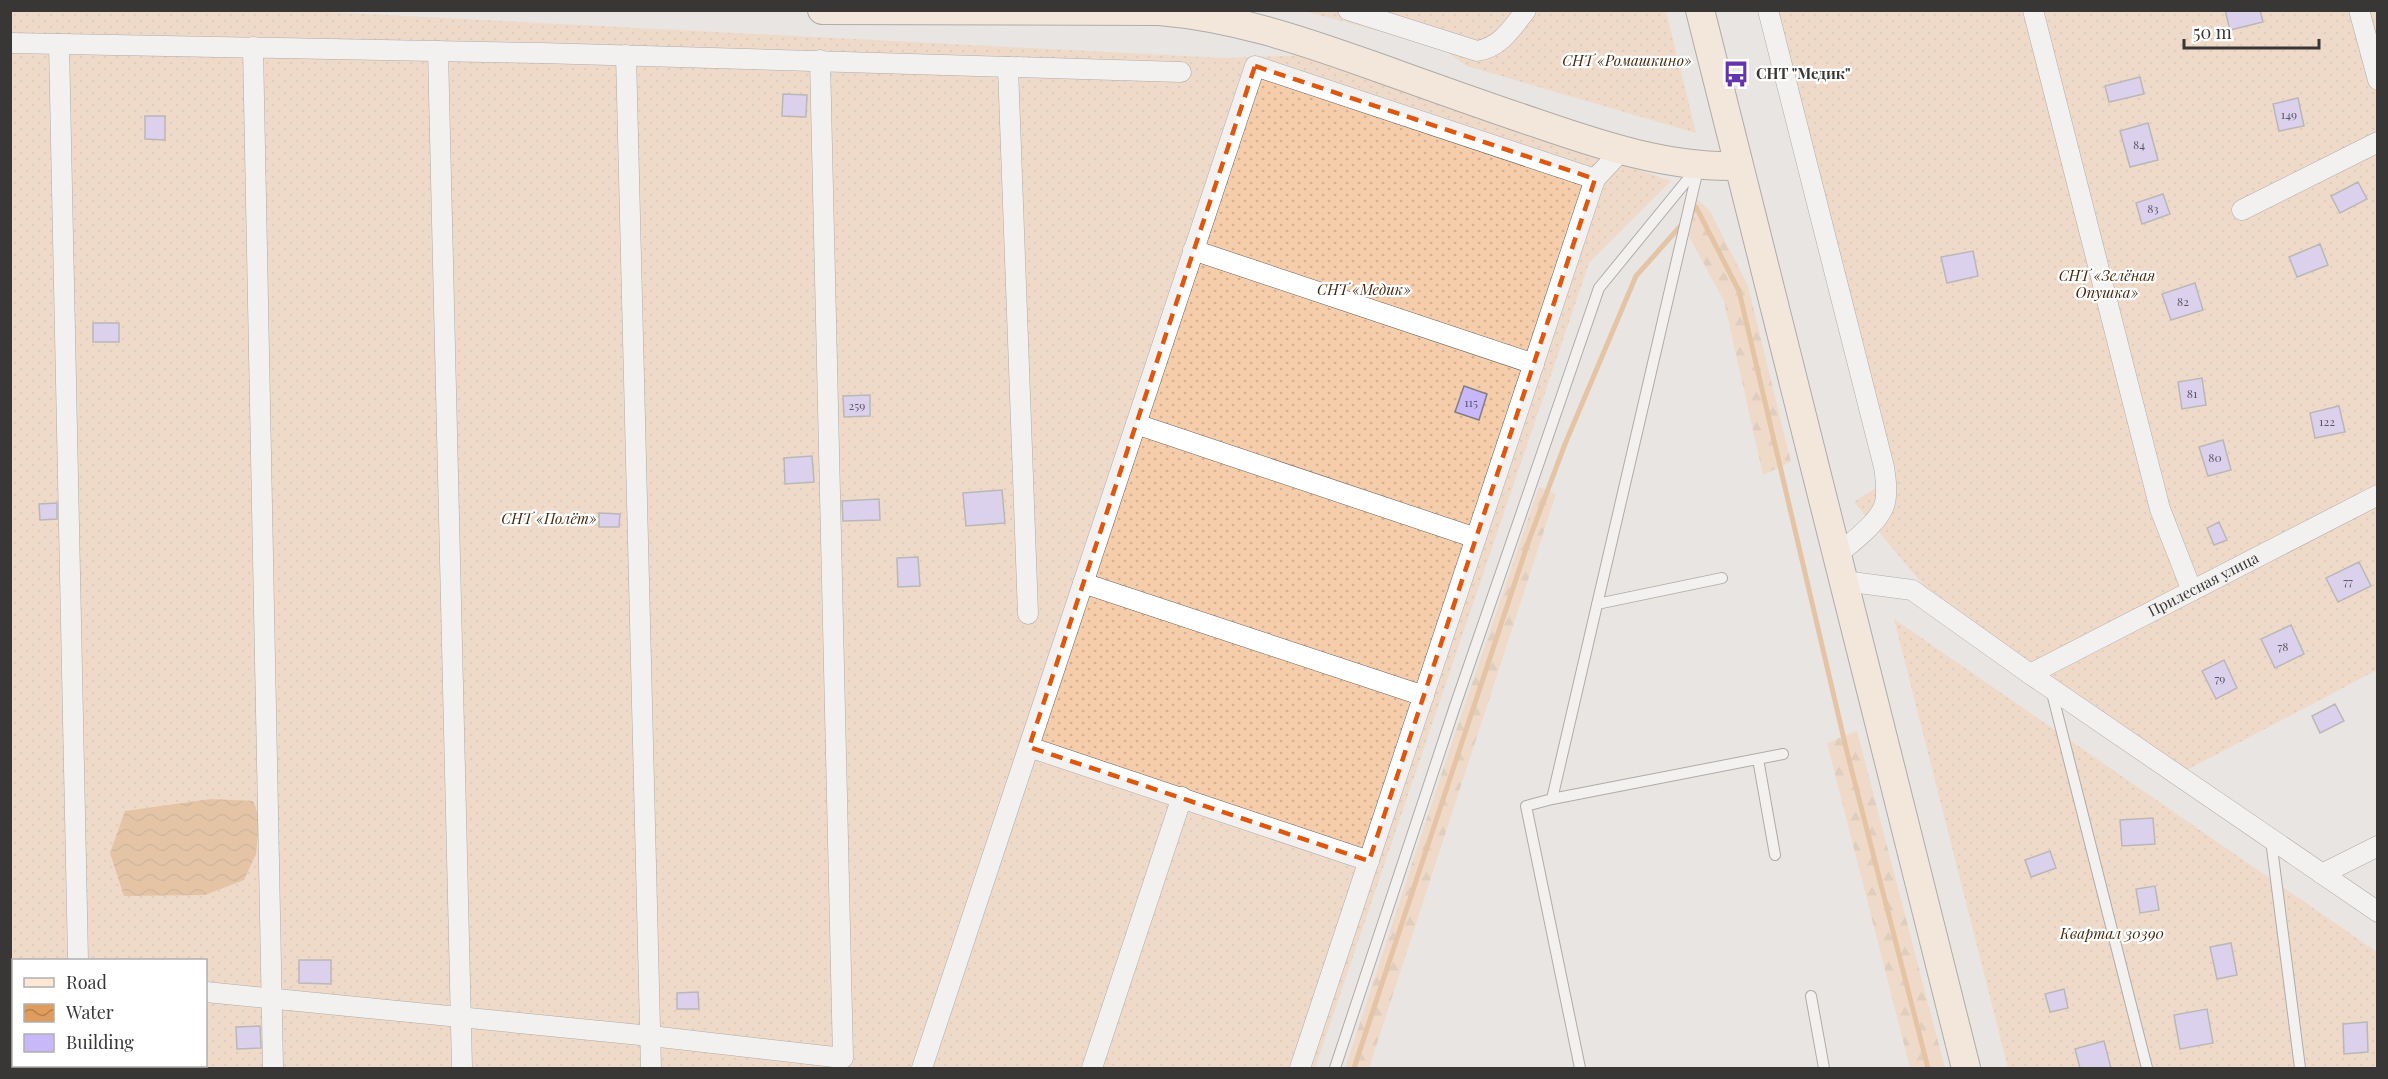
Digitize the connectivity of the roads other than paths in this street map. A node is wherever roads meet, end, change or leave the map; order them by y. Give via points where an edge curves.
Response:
1 (822, 10) edge
2 (1526, 10) edge
3 (1700, 10) edge
4 (1768, 10) edge
5 (2033, 10) edge
6 (2359, 10) edge
7 (1352, 11) edge
8 (10, 43) edge
9 (59, 44) junction
10 (253, 47) junction
11 (438, 51) junction
12 (626, 55) junction
13 (820, 60) junction
14 (1008, 67) junction
15 (1181, 72) dead end
16 (2378, 81) edge
17 (2378, 142) edge
18 (1622, 150) junction
19 (1699, 165) junction
20 (1738, 166) junction
21 (1595, 179) junction
22 (2242, 210) dead end
23 (1193, 250) junction
24 (1534, 364) junction
25 (1136, 424) junction
26 (2378, 495) edge
27 (1476, 538) junction
28 (1840, 568) junction
29 (1722, 578) dead end
30 (1083, 583) junction
31 (2192, 591) junction
32 (1597, 604) junction
33 (1028, 614) dead end
34 (2030, 674) junction
35 (2051, 689) junction
36 (1424, 696) junction
37 (1029, 747) junction
38 (1783, 754) dead end
39 (1758, 759) junction
40 (1182, 797) junction
41 (1552, 799) junction
42 (2271, 839) junction
43 (2378, 846) edge
44 (1776, 855) dead end
45 (1370, 861) junction
46 (2322, 874) junction
47 (2378, 912) edge
48 (78, 959) edge
49 (207, 992) edge
50 (1810, 996) dead end
51 (272, 998) junction
52 (461, 1017) junction
53 (651, 1036) junction
54 (273, 1068) edge
55 (462, 1068) edge
56 (651, 1068) edge
57 (922, 1068) edge
58 (1092, 1068) edge
59 (1300, 1068) edge
60 (1335, 1068) edge
61 (1580, 1068) edge
62 (1824, 1068) edge
63 (1966, 1068) edge
64 (2147, 1068) edge
65 (2300, 1068) edge

1 - 18 street via 1197,14 1239,22 1317,46
2 - 7 street via 1502,40 1491,49 1478,51
3 - 20 street
4 - 28 street via 1884,467 1884,507
5 - 31 street via 2160,509
6 - 16 street
8 - 9 street
9 - 10 street
9 - 48 street
10 - 11 street
10 - 51 street
11 - 12 street
11 - 52 street
12 - 13 street
12 - 53 street
13 - 14 street
13 - 53 street via 843,1058
14 - 15 street
14 - 33 street
17 - 22 street
18 - 19 street
18 - 21 street
19 - 20 street
19 - 32 lane
19 - 60 lane via 1599,288
20 - 28 street
21 - 23 street via 1254,66
21 - 24 street
23 - 24 street
23 - 25 street
24 - 27 street
25 - 27 street
25 - 30 street
26 - 31 street, Прилесная улица
27 - 36 street
28 - 34 street via 1912,590
28 - 63 street
29 - 32 lane
30 - 36 street
30 - 37 street
31 - 34 street, Прилесная улица
32 - 41 lane
34 - 35 street
35 - 42 street
35 - 64 lane
36 - 45 street
37 - 40 street
37 - 57 street
38 - 39 lane
39 - 41 lane
39 - 44 lane
40 - 45 street
40 - 58 street
41 - 61 lane via 1526,806
42 - 46 street
42 - 65 lane
43 - 46 street
45 - 59 street
46 - 47 street
49 - 51 street
50 - 62 lane
51 - 52 street
51 - 54 street
52 - 53 street
52 - 55 street
53 - 56 street

